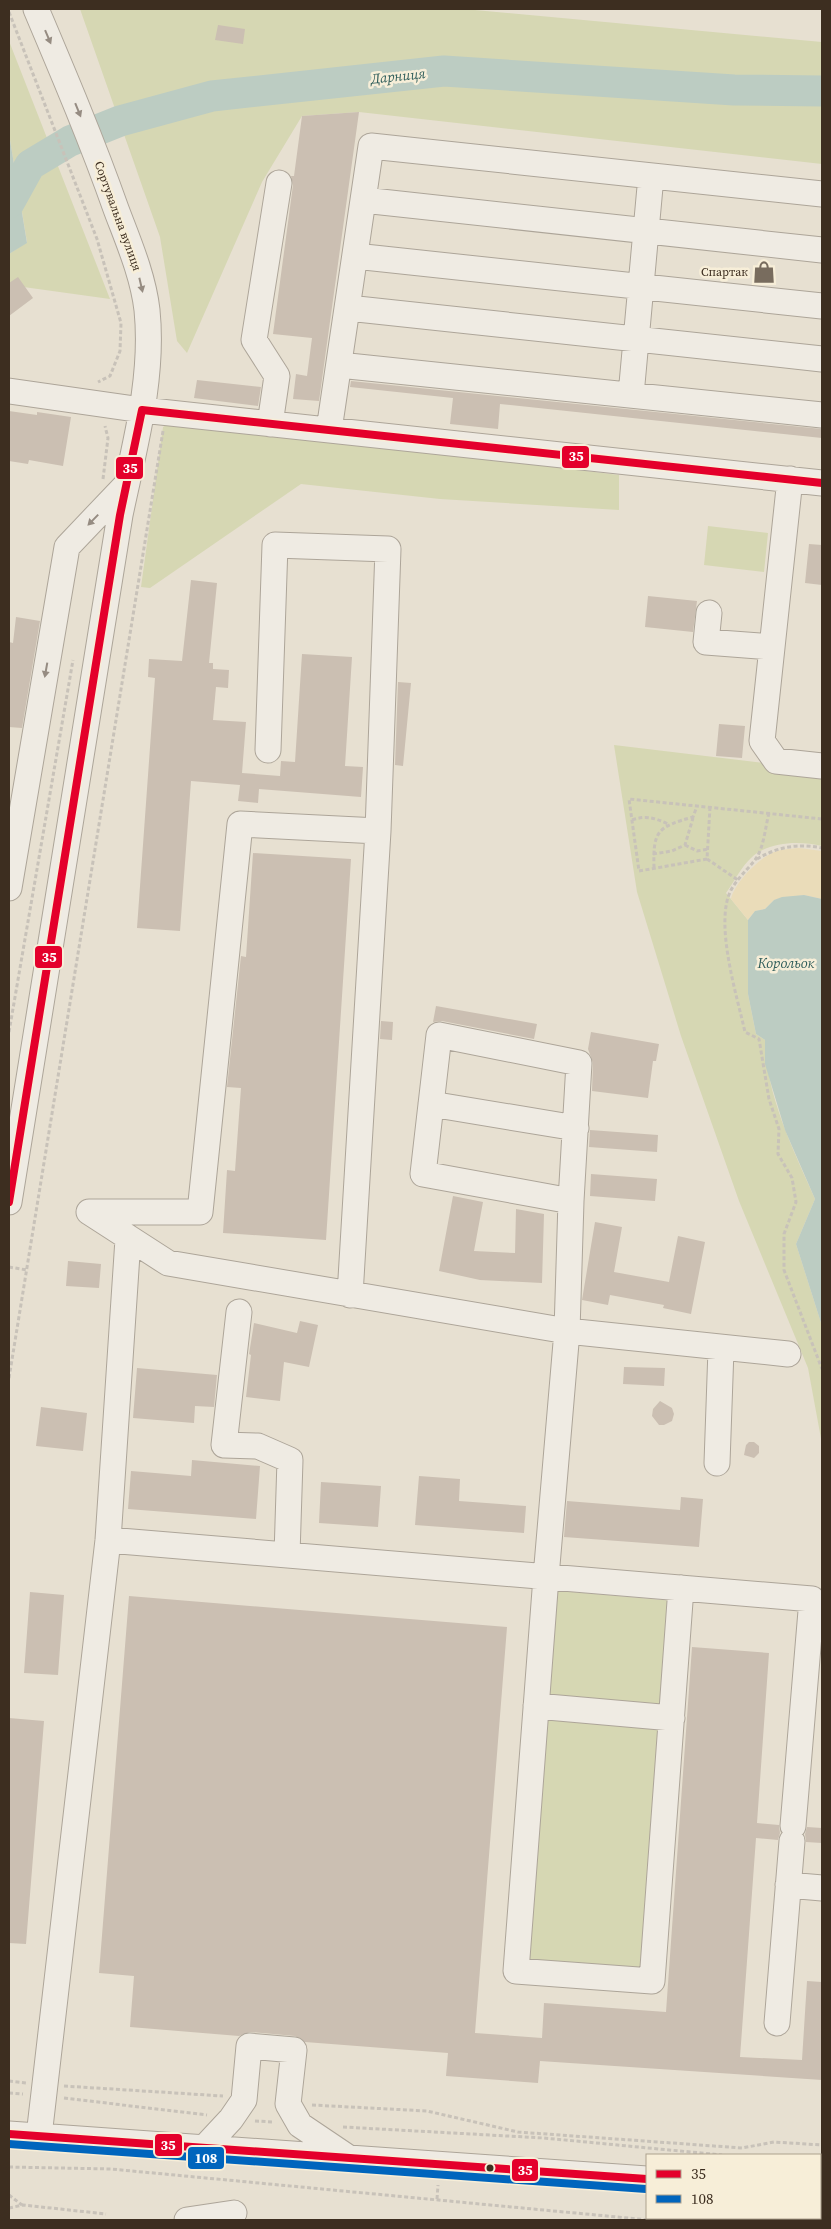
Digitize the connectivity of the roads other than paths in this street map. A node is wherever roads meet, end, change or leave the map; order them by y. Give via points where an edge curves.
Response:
1 (36, 9) edge
2 (651, 176) junction
3 (279, 183) dead end
4 (822, 194) edge
5 (364, 200) junction
6 (646, 231) junction
7 (822, 250) edge
8 (355, 256) junction
9 (641, 286) junction
10 (822, 306) edge
11 (348, 308) junction
12 (636, 339) junction
13 (822, 359) edge
14 (339, 365) junction
15 (9, 390) edge
16 (631, 395) junction
17 (142, 410) junction
18 (822, 415) edge
19 (270, 424) junction
20 (329, 430) junction
21 (790, 479) junction
22 (822, 483) edge
23 (126, 485) junction
24 (709, 613) dead end
25 (772, 647) junction
26 (268, 750) dead end
27 (822, 766) edge
28 (378, 831) junction
29 (9, 888) edge
30 (9, 1087) edge
31 (431, 1104) junction
32 (24, 1107) junction
33 (576, 1128) junction
34 (571, 1201) junction
35 (9, 1202) edge
36 (128, 1239) junction
37 (350, 1295) junction
38 (239, 1312) dead end
39 (567, 1331) junction
40 (721, 1349) junction
41 (788, 1354) dead end
42 (717, 1463) dead end
43 (108, 1540) junction
44 (287, 1555) junction
45 (546, 1577) junction
46 (681, 1588) junction
47 (536, 1706) junction
48 (672, 1718) junction
49 (788, 1885) junction
50 (822, 1888) edge
51 (777, 2023) dead end
52 (9, 2134) edge
53 (39, 2136) junction
54 (204, 2148) junction
55 (350, 2158) junction
56 (646, 2179) edge
57 (234, 2214) dead end
58 (187, 2220) edge

1 -> 17 street, Сортувальна вулиця via 137,264 147,309 148,350
2 - 4 street
2 - 5 street via 372,146
2 - 6 street
3 - 19 street via 254,340 277,376
5 - 6 street
5 - 8 street
6 - 7 street
6 - 9 street
8 - 9 street
8 - 11 street
9 - 10 street
9 - 12 street
11 - 12 street
11 - 14 street
12 - 13 street
12 - 16 street
14 - 16 street
14 - 20 street
15 - 17 street
16 - 18 street
17 - 19 street
17 - 23 street, Сортувальна вулиця
19 - 20 street
20 - 21 street
21 - 22 street
21 - 25 street
23 -> 29 street via 67,547
23 - 32 street, Сортувальна вулиця
24 - 25 street via 706,642
25 - 27 street via 762,741 776,761
26 - 28 street via 274,545 388,549
28 - 36 street via 240,824 200,1212 89,1212
28 - 37 street
30 - 32 street
31 - 33 street
31 - 33 street via 440,1035 579,1062
31 - 34 street via 422,1174
32 - 35 street, Сортувальна вулиця
33 - 34 street
34 - 39 street
36 - 37 street via 168,1263
36 - 43 street
37 - 39 street
38 - 44 street via 224,1446 258,1446 290,1460
39 - 40 street
39 - 45 street
40 - 41 street
40 - 42 street
43 - 44 street
43 - 53 street
44 - 45 street
45 - 46 street
45 - 47 street
46 - 48 street
46 - 49 street via 812,1599
47 - 48 street
47 - 48 street via 516,1971 652,1981
49 - 50 street
49 - 51 street
52 - 53 street
53 - 54 street
54 - 55 street
54 - 55 street via 238,2109 249,2046 294,2050 294,2114
55 - 56 street
57 - 58 street

